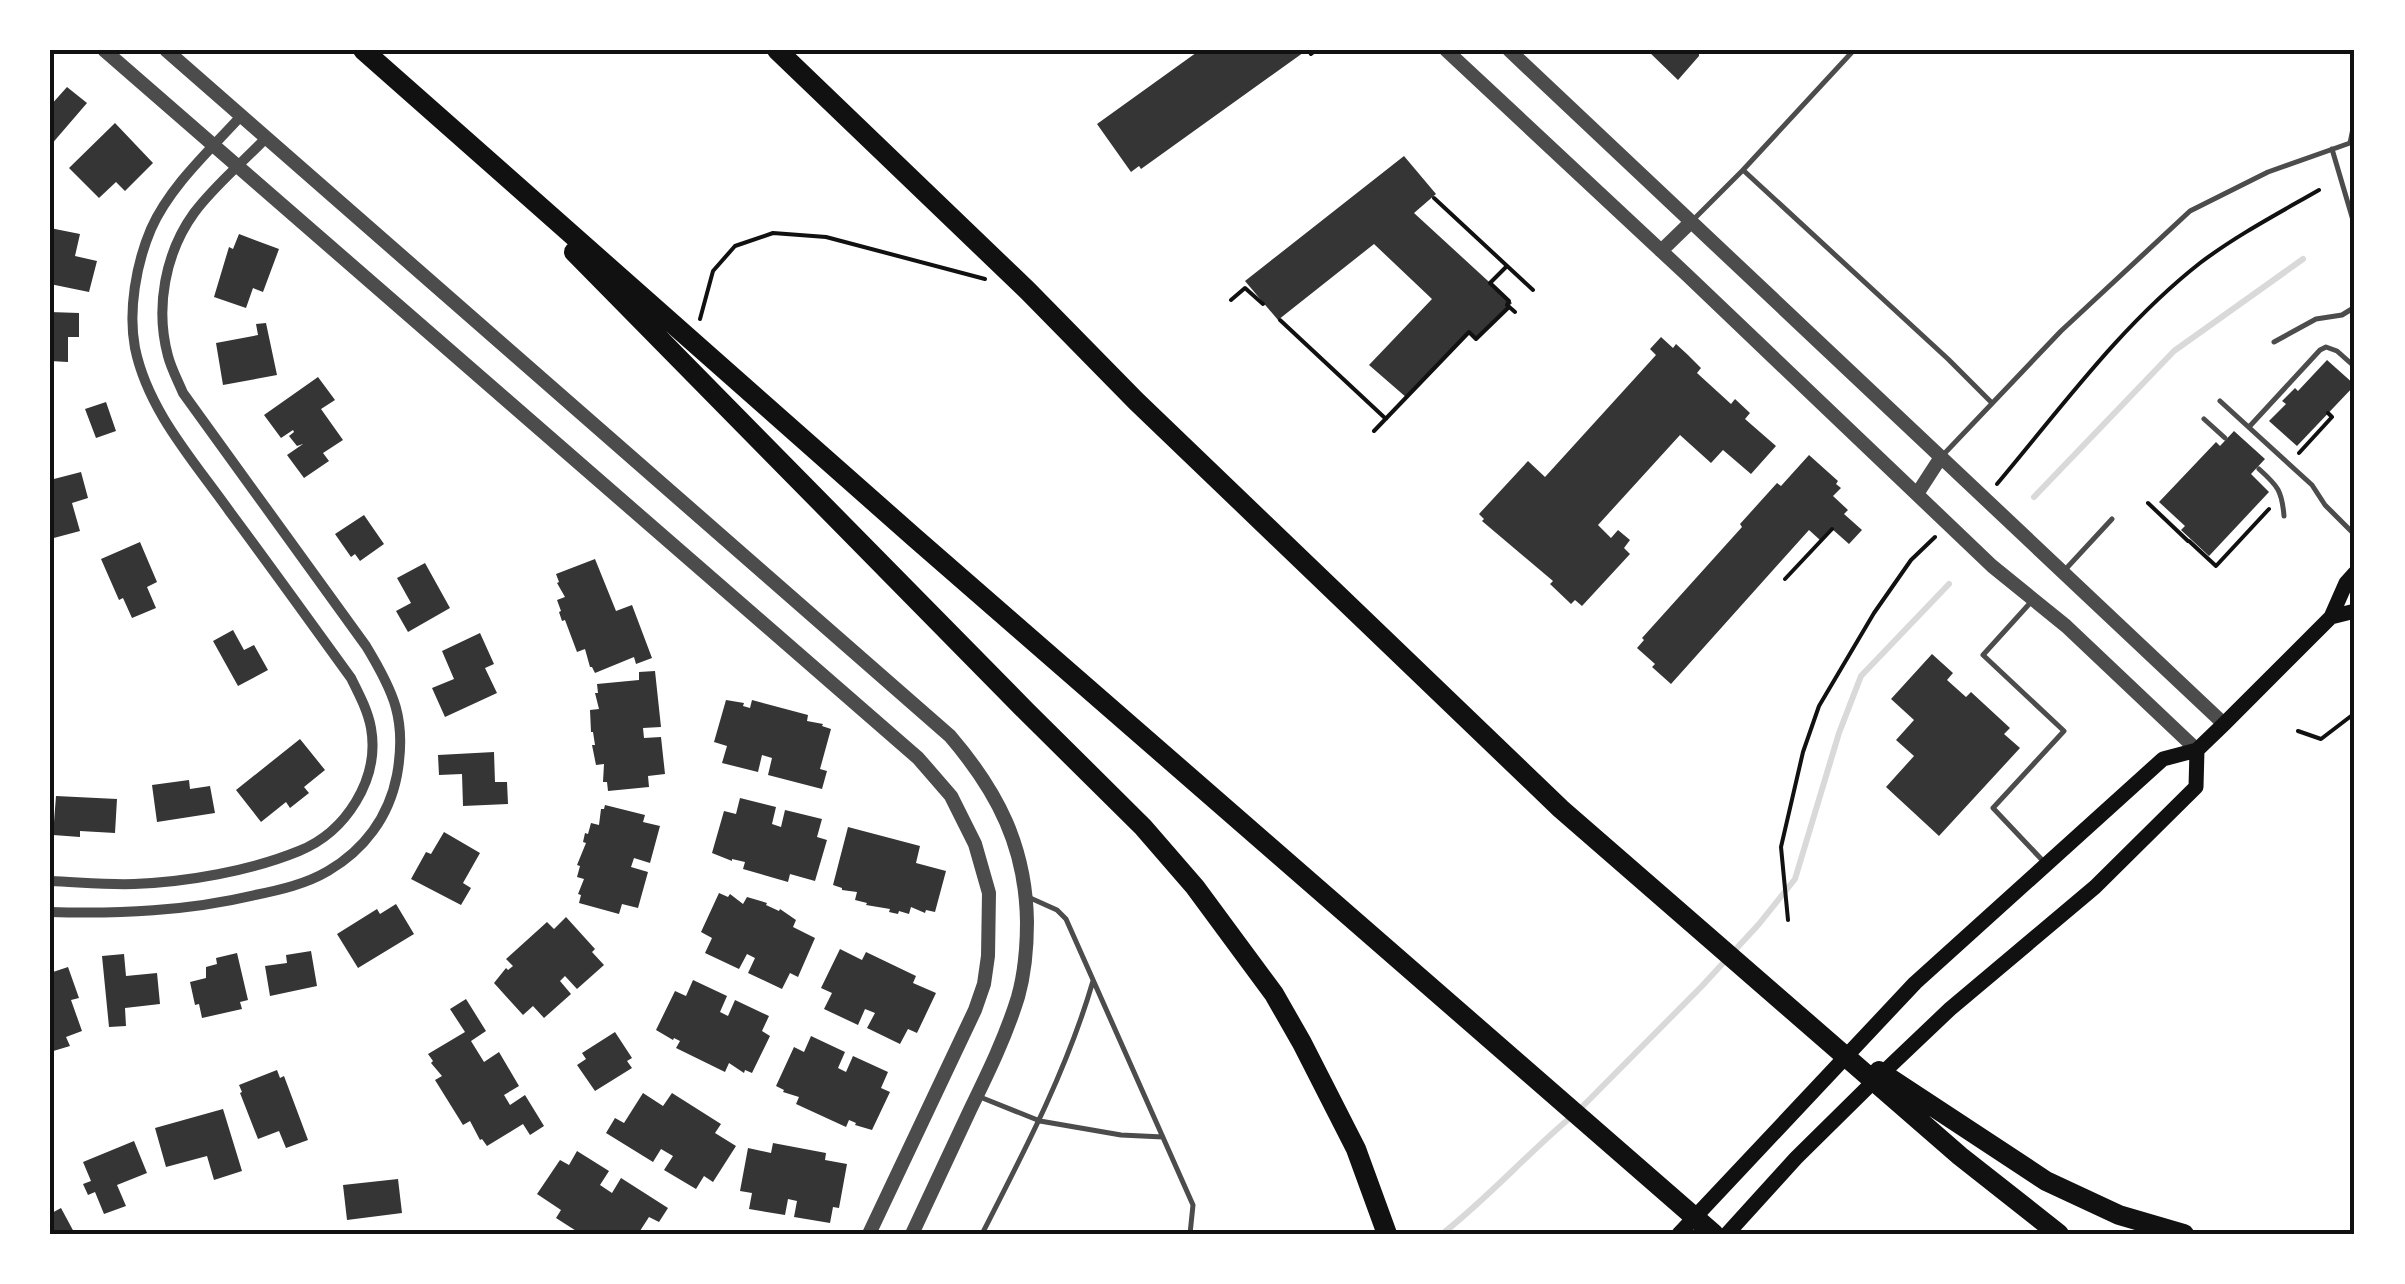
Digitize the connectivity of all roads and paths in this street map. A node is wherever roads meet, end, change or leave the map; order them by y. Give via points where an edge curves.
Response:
1 (104, 50) edge
2 (166, 50) edge
3 (363, 50) edge
4 (777, 50) edge
5 (1308, 50) edge
6 (1316, 50) edge
7 (1446, 50) edge
8 (1509, 50) edge
9 (1854, 50) edge
10 (241, 116) junction
11 (2355, 118) edge
12 (450, 125) junction
13 (265, 139) junction
14 (214, 145) junction
15 (2332, 149) junction
16 (239, 166) junction
17 (1743, 170) junction
18 (2319, 190) dead end
19 (1434, 198) dead end
20 (1691, 222) junction
21 (2355, 227) edge
22 (1661, 251) junction
23 (1506, 266) junction
24 (992, 281) dead end
25 (1533, 290) dead end
26 (1231, 300) dead end
27 (1263, 304) dead end
28 (1509, 306) junction
29 (2355, 306) edge
30 (1515, 312) dead end
31 (1280, 320) dead end
32 (1478, 338) junction
33 (694, 341) junction
34 (2274, 342) dead end
35 (1485, 344) dead end
36 (2355, 368) edge
37 (2220, 401) dead end
38 (1992, 403) junction
39 (2328, 414) dead end
40 (2204, 419) dead end
41 (1386, 420) junction
42 (2250, 426) junction
43 (1374, 431) dead end
44 (2225, 438) dead end
45 (2299, 453) dead end
46 (1941, 457) junction
47 (2259, 468) dead end
48 (1996, 485) dead end
49 (1918, 494) junction
50 (2263, 499) dead end
51 (2148, 503) dead end
52 (2284, 516) dead end
53 (2112, 519) dead end
54 (1832, 530) dead end
55 (1936, 536) dead end
56 (2355, 536) edge
57 (2355, 573) edge
58 (2062, 574) junction
59 (1785, 579) dead end
60 (2033, 600) junction
61 (2355, 611) edge
62 (2330, 617) junction
63 (2355, 713) edge
64 (2224, 724) junction
65 (2298, 731) dead end
66 (2198, 750) junction
67 (2047, 865) junction
68 (50, 881) edge
69 (1027, 897) junction
70 (50, 912) edge
71 (1788, 920) dead end
72 (1094, 978) junction
73 (1818, 1030) junction
74 (977, 1096) junction
75 (1040, 1121) junction
76 (1163, 1137) junction
77 (869, 1234) edge
78 (912, 1234) edge
79 (982, 1234) edge
80 (1190, 1234) edge
81 (1386, 1234) edge
82 (1679, 1234) edge
83 (1714, 1234) edge
84 (1728, 1234) edge
85 (2059, 1234) edge
86 (2184, 1234) edge

1 - 14 street
2 - 10 street
3 - 12 highway
4 - 73 highway via 1448,702
5 - 6 path
7 - 22 street
8 - 20 street
9 - 17 lane
10 - 13 street
10 - 14 street
11 - 15 lane via 2350,143
12 - 33 highway
12 - 81 highway via 1143,827 1274,994 1356,1150
13 - 16 street
13 - 69 street via 950,736 1006,818
14 - 16 street
14 - 68 street via 150,230 138,272 135,348 161,416 351,678 371,727 370,768 348,814 301,850 174,881
15 - 21 lane
15 - 38 lane via 2190,211
16 - 70 street via 194,214 175,247 162,317 168,356 182,393 384,674 400,724 394,788 361,846 299,884 164,911
16 - 77 street via 918,758 951,796 975,844 988,893 984,984
17 - 20 lane
17 - 38 lane
18 - 48 path via 2216,251 2158,300
19 - 23 path
20 - 22 street
20 - 46 street
22 - 49 street
23 - 25 path
23 - 28 path via 1490,283
24 - 33 path via 826,237 773,233 735,246 714,271
26 - 27 path via 1245,288
28 - 30 path
28 - 32 path
29 - 34 lane
31 - 41 path
32 - 35 path
32 - 41 path via 1470,332
33 - 83 highway
36 - 42 lane via 2337,351 2320,350
37 - 42 lane
38 - 46 lane
39 - 45 path
40 - 44 lane
41 - 43 path
42 - 56 lane
46 - 49 street
46 - 58 street
47 - 52 lane via 2282,494
49 - 60 street
50 - 51 path via 2271,506 2264,516 2216,566
53 - 58 lane
54 - 59 path
55 - 71 path via 1874,612 1819,706 1780,847
57 - 62 main road
58 - 64 street
60 - 66 street
60 - 67 lane via 1983,654 2064,731 1993,808
61 - 62 main road
62 - 64 main road
63 - 65 path via 2321,739
64 - 66 main road
66 - 67 main road via 2163,759
66 - 84 main road via 2196,787 2095,886 1868,1086
67 - 82 main road via 1914,984
69 - 72 lane via 1066,919
69 - 74 street via 1019,994
72 - 75 lane
72 - 76 lane
73 - 85 highway
73 - 86 highway via 2046,1181 2120,1215
74 - 75 lane
74 - 78 street
75 - 76 lane
75 - 79 lane
76 - 80 lane via 1193,1205

